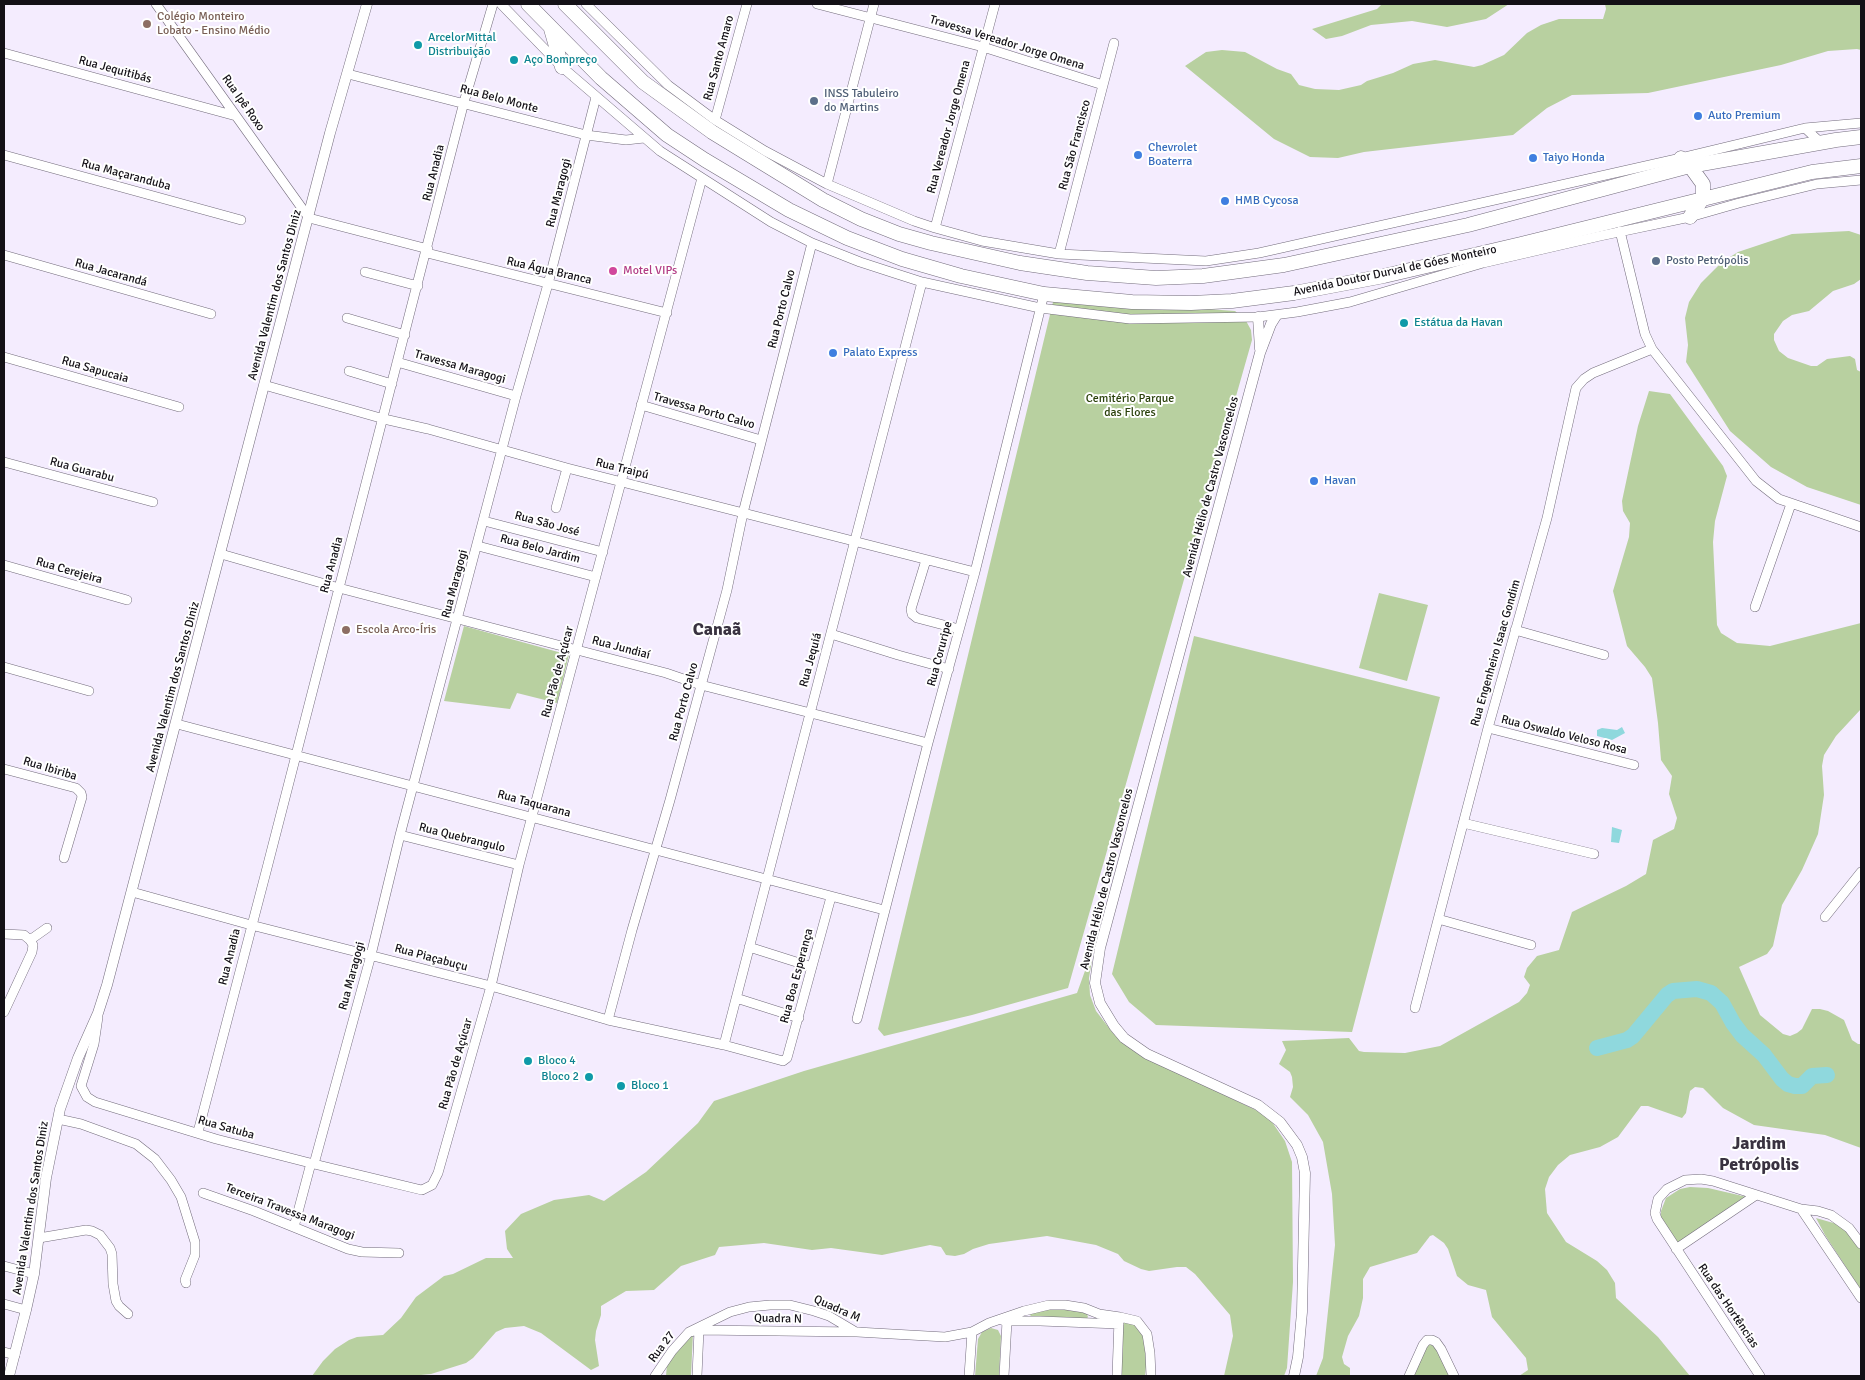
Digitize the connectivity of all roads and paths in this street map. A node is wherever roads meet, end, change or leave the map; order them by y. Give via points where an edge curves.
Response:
1 (156, 4) edge
2 (367, 4) edge
3 (492, 4) edge
4 (501, 4) edge
5 (528, 4) edge
6 (565, 4) edge
7 (586, 4) edge
8 (747, 4) edge
9 (817, 4) edge
10 (874, 4) edge
11 (995, 4) edge
12 (870, 17) junction
13 (550, 26) junction
14 (1114, 42) dead end
15 (983, 47) junction
16 (4, 53) edge
17 (562, 67) junction
18 (348, 74) junction
19 (1103, 86) junction
20 (596, 96) junction
21 (464, 102) junction
22 (228, 104) junction
23 (220, 111) junction
24 (236, 116) junction
25 (715, 120) junction
26 (1861, 123) edge
27 (1804, 128) junction
28 (586, 135) junction
29 (1861, 137) edge
30 (644, 138) junction
31 (1821, 143) junction
32 (4, 155) edge
33 (1686, 162) junction
34 (1861, 166) edge
35 (702, 178) junction
36 (1861, 180) edge
37 (827, 184) junction
38 (1704, 198) junction
39 (1690, 217) junction
40 (309, 218) junction
41 (241, 220) dead end
42 (935, 228) junction
43 (1620, 231) junction
44 (812, 243) junction
45 (427, 251) junction
46 (1059, 254) junction
47 (4, 255) edge
48 (1478, 259) junction
49 (365, 272) dead end
50 (922, 282) junction
51 (548, 284) junction
52 (418, 286) junction
53 (1044, 294) junction
54 (1040, 308) junction
55 (666, 313) junction
56 (211, 314) dead end
57 (1276, 316) junction
58 (1258, 317) junction
59 (347, 318) dead end
60 (405, 335) junction
61 (1652, 349) junction
62 (1260, 353) junction
63 (4, 357) edge
64 (397, 362) junction
65 (348, 372) dead end
66 (392, 384) junction
67 (264, 385) junction
68 (516, 396) junction
69 (641, 405) junction
70 (180, 407) dead end
71 (384, 419) junction
72 (761, 440) junction
73 (502, 450) junction
74 (4, 462) edge
75 (567, 468) junction
76 (622, 482) junction
77 (153, 502) dead end
78 (1791, 504) junction
79 (556, 508) dead end
80 (743, 513) junction
81 (484, 521) junction
82 (1861, 527) edge
83 (854, 542) junction
84 (478, 546) junction
85 (603, 552) junction
86 (220, 554) junction
87 (926, 560) junction
88 (4, 565) edge
89 (975, 572) junction
90 (596, 577) junction
91 (339, 588) junction
92 (127, 600) dead end
93 (1755, 607) dead end
94 (458, 619) junction
95 (959, 629) junction
96 (1515, 630) junction
97 (831, 634) junction
98 (577, 650) junction
99 (1604, 656) dead end
100 (4, 667) edge
101 (949, 669) junction
102 (701, 685) junction
103 (89, 692) dead end
104 (811, 712) junction
105 (177, 724) junction
106 (1488, 728) junction
107 (928, 743) junction
108 (297, 755) junction
109 (1634, 765) dead end
110 (4, 769) edge
111 (413, 785) junction
112 (532, 816) junction
113 (1463, 823) junction
114 (400, 836) junction
115 (656, 849) junction
116 (1594, 854) dead end
117 (64, 858) dead end
118 (519, 866) junction
119 (1861, 872) edge
120 (767, 880) junction
121 (132, 892) junction
122 (831, 897) junction
123 (884, 910) junction
124 (1825, 917) dead end
125 (1438, 919) junction
126 (252, 925) junction
127 (47, 928) dead end
128 (4, 934) edge
129 (30, 940) junction
130 (1531, 945) dead end
131 (749, 947) junction
132 (371, 955) junction
133 (812, 967) junction
134 (491, 986) junction
135 (736, 998) junction
136 (1415, 1008) dead end
137 (4, 1012) edge
138 (98, 1013) junction
139 (799, 1018) junction
140 (857, 1019) dead end
141 (608, 1020) junction
142 (724, 1045) junction
143 (784, 1061) joint
144 (58, 1119) junction
145 (198, 1132) junction
146 (312, 1164) junction
147 (438, 1173) joint
148 (203, 1193) dead end
149 (1756, 1195) junction
150 (1801, 1209) junction
151 (294, 1227) junction
152 (39, 1238) junction
153 (1861, 1244) edge
154 (1676, 1249) junction
155 (399, 1253) dead end
156 (4, 1266) edge
157 (34, 1274) junction
158 (186, 1283) dead end
159 (1861, 1298) edge
160 (4, 1304) edge
161 (26, 1310) junction
162 (128, 1314) dead end
163 (1119, 1320) junction
164 (1006, 1321) junction
165 (990, 1323) junction
166 (702, 1326) junction
167 (857, 1332) junction
168 (972, 1332) junction
169 (4, 1352) edge
170 (14, 1355) junction
171 (658, 1375) edge
172 (9, 1376) edge
173 (696, 1376) edge
174 (969, 1376) edge
175 (1004, 1376) edge
176 (1116, 1376) edge
177 (1151, 1376) edge
178 (1294, 1376) edge
179 (1409, 1376) edge
180 (1454, 1376) edge
181 (1760, 1376) edge

1 - 22 street, Rua Ipê Roxo
2 - 18 street, Avenida Valentim dos Santos Diniz
3 - 21 street, Rua Anadia
4 - 17 street
5 - 13 highway, Avenida Doutor Durval de Góes Monteiro
6 - 33 highway via 643,82 712,132 823,200 899,234 1055,270 1156,278 1248,271 1468,226
7 - 25 street via 668,85
8 - 25 street, Rua Santo Amaro
9 - 12 street, Travessa Vereador Jorge Omena
10 - 12 street
11 - 15 street, Rua Vereador Jorge Omena
12 - 15 street, Travessa Vereador Jorge Omena
12 - 37 street
13 - 17 highway
13 - 53 highway, Avenida Doutor Durval de Góes Monteiro via 601,78 667,135 789,210 847,238 902,258 961,276
14 - 19 street, Rua São Francisco
15 - 19 street, Travessa Vereador Jorge Omena
15 - 42 street, Rua Vereador Jorge Omena
16 - 23 street, Rua Jequitibás
17 - 20 street
18 - 21 street, Rua Belo Monte
18 - 40 street, Avenida Valentim dos Santos Diniz
19 - 46 street, Rua São Francisco
20 - 28 street, Rua Maragogi
20 - 30 street
21 - 28 street, Rua Belo Monte
21 - 45 street, Rua Anadia
22 - 23 street
22 - 24 street, Rua Ipê Roxo
23 - 24 street, Rua Jequitibás
24 - 40 street, Rua Ipê Roxo
25 - 37 street
26 - 27 street
27 - 31 street
27 - 33 street
28 - 30 street, Rua Belo Monte via 626,140
28 - 51 street, Rua Maragogi
29 - 31 highway
30 - 35 street
31 - 33 highway
32 - 41 street, Rua Maçaranduba
33 - 38 highway via 1703,184
33 - 46 street via 1259,253 1206,261
34 - 38 highway, Avenida Doutor Durval de Góes Monteiro via 1812,172
35 - 44 street
35 - 55 street, Rua Pão de Açúcar
36 - 39 street via 1817,184
37 - 42 street
38 - 39 highway
38 - 48 highway, Avenida Doutor Durval de Góes Monteiro
39 - 43 street
40 - 45 street, Rua Água Branca
40 - 67 street, Avenida Valentim dos Santos Diniz
42 - 46 street via 982,241
43 - 48 street
43 - 61 street via 1645,334
44 - 50 street
44 - 72 street, Rua Porto Calvo
45 - 51 street, Rua Água Branca
45 - 52 street, Rua Anadia
47 - 56 street, Rua Jacarandá
48 - 53 highway, Avenida Doutor Durval de Góes Monteiro via 1232,301 1132,302
48 - 57 street via 1350,302
49 - 52 street
50 - 54 street
50 - 83 street, Rua Jequiá
51 - 55 street, Rua Água Branca
51 - 68 street, Rua Maragogi
52 - 60 street, Rua Anadia
53 - 54 street, Rua Coruripe
54 - 58 street via 1130,319
54 - 89 street, Rua Coruripe
55 - 69 street, Rua Pão de Açúcar
57 - 58 street
57 - 62 street, Avenida Hélio de Castro Vasconcelos
58 - 62 street, Avenida Hélio de Castro Vasconcelos
59 - 60 street
60 - 64 street, Rua Anadia
61 - 78 street via 1756,481
61 - 96 street, Rua Engenheiro Isaac Gondim via 1592,373 1576,388 1546,518
62 - 178 street, Avenida Hélio de Castro Vasconcelos via 1100,948 1095,983 1100,1003 1124,1038 1147,1054 1258,1105 1280,1122 1298,1145 1305,1173 1302,1312
63 - 70 street, Rua Sapucaia
64 - 66 street, Rua Anadia
64 - 68 street, Travessa Maragogi
65 - 66 street
66 - 71 street, Rua Anadia
67 - 71 street, Rua Traipú
67 - 86 street, Avenida Valentim dos Santos Diniz
68 - 73 street, Rua Maragogi
69 - 72 street, Travessa Porto Calvo
69 - 76 street, Rua Pão de Açúcar
71 - 73 street, Rua Traipú
71 - 91 street, Rua Anadia
72 - 80 street, Rua Porto Calvo
73 - 75 street, Rua Traipú
73 - 81 street, Rua Maragogi
74 - 77 street, Rua Guarabu
75 - 76 street, Rua Traipú
75 - 79 street
76 - 80 street, Rua Traipú
76 - 85 street, Rua Pão de Açúcar
78 - 82 street
78 - 93 street
80 - 83 street, Rua Traipú
80 - 102 street, Rua Porto Calvo via 727,590
81 - 84 street, Rua Maragogi
81 - 85 street, Rua São José
83 - 87 street, Rua Traipú
83 - 97 street, Rua Jequiá
84 - 90 street, Rua Belo Jardim
84 - 94 street, Rua Maragogi
85 - 90 street, Rua Pão de Açúcar
86 - 91 street, Rua Jundiaí
86 - 105 street, Avenida Valentim dos Santos Diniz
87 - 89 street, Rua Traipú
87 - 95 street via 912,614
88 - 92 street, Rua Cerejeira
89 - 95 street, Rua Coruripe
90 - 98 street, Rua Pão de Açúcar
91 - 94 street, Rua Jundiaí
91 - 108 street, Rua Anadia
94 - 98 street, Rua Jundiaí
94 - 111 street, Rua Maragogi
95 - 101 street, Rua Coruripe
96 - 99 street
96 - 106 street, Rua Engenheiro Isaac Gondim
97 - 101 street
97 - 104 street, Rua Jequiá
98 - 102 street, Rua Jundiaí
98 - 112 street, Rua Pão de Açúcar
100 - 103 street
101 - 107 street, Rua Coruripe
102 - 104 street, Rua Jundiaí
102 - 115 street, Rua Porto Calvo
104 - 107 street, Rua Jundiaí
104 - 120 street, Rua Jequiá
105 - 108 street, Rua Taquarana
105 - 121 street, Avenida Valentim dos Santos Diniz
106 - 109 street, Rua Oswaldo Veloso Rosa
106 - 113 street, Rua Engenheiro Isaac Gondim
107 - 123 street, Rua Coruripe
108 - 111 street, Rua Taquarana
108 - 126 street, Rua Anadia
110 - 117 street, Rua Ibiriba via 76,788 81,793
111 - 112 street, Rua Taquarana
111 - 114 street, Rua Maragogi
112 - 115 street, Rua Taquarana
112 - 118 street, Rua Pão de Açúcar
113 - 116 street
113 - 125 street, Rua Engenheiro Isaac Gondim
114 - 118 street, Rua Quebrangulo
114 - 132 street, Rua Maragogi
115 - 120 street, Rua Taquarana
115 - 141 street, Rua Porto Calvo
118 - 134 street, Rua Pão de Açúcar
119 - 124 street
120 - 122 street, Rua Taquarana
120 - 131 street, Rua Jequiá
121 - 126 street, Rua Piaçabuçu
121 - 138 street, Avenida Valentim dos Santos Diniz
122 - 123 street, Rua Taquarana
122 - 133 street, Rua Boa Esperança
123 - 140 street, Rua Coruripe
125 - 130 street
125 - 136 street, Rua Engenheiro Isaac Gondim
126 - 132 street, Rua Piaçabuçu
126 - 145 street, Rua Anadia
127 - 129 street
128 - 129 street via 24,935
129 - 137 street via 32,952
131 - 133 street
131 - 135 street, Rua Jequiá
132 - 134 street, Rua Piaçabuçu
132 - 146 street, Rua Maragogi
133 - 139 street, Rua Boa Esperança
134 - 141 street, Rua Piaçabuçu
134 - 147 street, Rua Pão de Açúcar
135 - 139 street
135 - 142 street, Rua Jequiá
138 - 144 street, Avenida Valentim dos Santos Diniz via 78,1058
138 - 145 street, Rua Satuba via 94,1044 81,1086 84,1093 95,1102
139 - 143 street, Rua Boa Esperança
141 - 142 street, Rua Piaçabuçu
142 - 143 street, Rua Piaçabuçu
144 - 152 street, Avenida Valentim dos Santos Diniz via 46,1178
144 - 158 street via 136,1144 155,1159 181,1197 195,1242 195,1255
145 - 146 street, Rua Satuba
146 - 147 street, Rua Satuba via 422,1190 432,1185
146 - 151 street, Rua Maragogi
148 - 151 street, Terceira Travessa Maragogi
149 - 150 street
149 - 154 street
149 - 154 street, Rua das Hortências via 1701,1179 1686,1180 1666,1189 1658,1199 1655,1213
150 - 153 street via 1818,1211 1840,1221
150 - 159 street
151 - 155 street, Terceira Travessa Maragogi via 348,1249
152 - 157 street, Avenida Valentim dos Santos Diniz
152 - 162 street via 86,1230 100,1235 112,1254 116,1301
154 - 181 street, Rua das Hortências
156 - 157 street
157 - 161 street, Avenida Valentim dos Santos Diniz
160 - 161 street
161 - 170 street, Avenida Valentim dos Santos Diniz
163 - 164 street, Quadra M
163 - 165 street, Quadra M via 1084,1308 1049,1305
163 - 176 street
163 - 177 street, Quadra M via 1137,1321 1147,1334
164 - 165 street, Quadra M
164 - 175 street
165 - 168 street, Quadra M
166 - 167 street, Quadra N
166 - 167 street, Quadra M via 749,1307 790,1305 829,1316
166 - 171 street, Rua 27 via 689,1332 672,1351
166 - 173 street
167 - 168 street, Quadra M via 945,1337
168 - 174 street
169 - 170 street
170 - 172 street, Avenida Valentim dos Santos Diniz
179 - 180 street via 1425,1342 1430,1340 1434,1340 1441,1349

